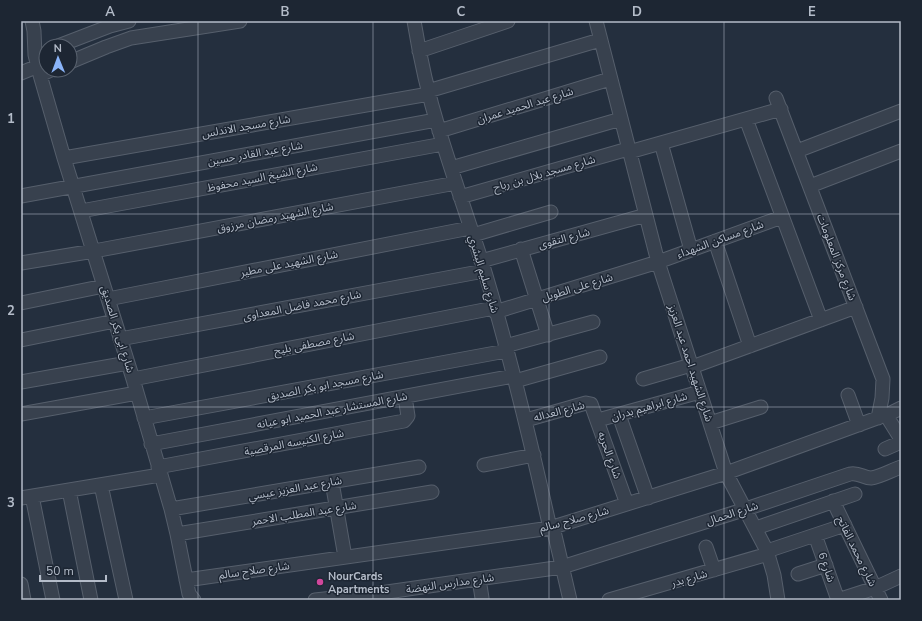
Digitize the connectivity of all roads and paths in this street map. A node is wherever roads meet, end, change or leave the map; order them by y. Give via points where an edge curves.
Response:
1 (32, 21) edge
2 (129, 21) edge
3 (240, 21) edge
4 (414, 21) edge
5 (508, 21) edge
6 (596, 21) edge
7 (78, 38) edge
8 (600, 40) junction
9 (38, 47) edge
10 (419, 51) junction
11 (78, 59) edge
12 (38, 65) edge
13 (21, 73) edge
14 (45, 78) edge
15 (610, 79) junction
16 (429, 92) junction
17 (779, 103) joint
18 (901, 111) edge
19 (621, 119) junction
20 (746, 119) junction
21 (439, 132) junction
22 (661, 143) junction
23 (629, 150) junction
24 (797, 151) junction
25 (901, 151) edge
26 (64, 158) junction
27 (451, 168) junction
28 (456, 183) junction
29 (810, 186) junction
30 (73, 187) junction
31 (21, 196) edge
32 (460, 197) junction
33 (81, 211) junction
34 (552, 212) dead end
35 (646, 215) junction
36 (782, 217) junction
37 (472, 231) junction
38 (715, 241) junction
39 (521, 250) junction
40 (691, 250) junction
41 (94, 251) junction
42 (658, 262) junction
43 (21, 263) edge
44 (482, 266) junction
45 (106, 293) junction
46 (537, 299) junction
47 (21, 303) edge
48 (856, 307) junction
49 (495, 310) junction
50 (820, 320) junction
51 (115, 321) junction
52 (593, 322) dead end
53 (548, 335) junction
54 (120, 339) junction
55 (21, 340) edge
56 (750, 346) junction
57 (506, 348) junction
58 (600, 357) dead end
59 (128, 363) junction
60 (692, 366) junction
61 (643, 378) dead end
62 (133, 379) junction
63 (514, 379) junction
64 (21, 382) edge
65 (700, 392) junction
66 (137, 393) junction
67 (848, 395) dead end
68 (405, 396) junction
69 (592, 405) joint
70 (761, 406) dead end
71 (901, 408) edge
72 (21, 414) edge
73 (619, 415) junction
74 (882, 416) junction
75 (144, 418) junction
76 (526, 420) junction
77 (598, 420) junction
78 (710, 423) junction
79 (859, 425) junction
80 (901, 439) edge
81 (901, 442) edge
82 (151, 444) junction
83 (885, 449) dead end
84 (534, 455) junction
85 (484, 464) dead end
86 (419, 466) dead end
87 (901, 467) edge
88 (159, 471) junction
89 (726, 473) junction
90 (332, 482) junction
91 (101, 485) junction
92 (69, 490) junction
93 (432, 492) dead end
94 (855, 494) dead end
95 (27, 497) edge
96 (648, 498) junction
97 (833, 501) junction
98 (627, 504) junction
99 (336, 508) junction
100 (170, 509) junction
101 (746, 509) junction
102 (845, 525) junction
103 (552, 527) junction
104 (756, 528) junction
105 (177, 534) junction
106 (815, 535) junction
107 (706, 547) dead end
108 (768, 552) junction
109 (345, 557) junction
110 (826, 566) junction
111 (562, 567) junction
112 (714, 570) junction
113 (798, 574) dead end
114 (900, 578) edge
115 (479, 579) junction
116 (186, 580) junction
117 (21, 584) edge
118 (875, 588) junction
119 (189, 598) edge
120 (482, 598) dead end
121 (24, 600) edge
122 (53, 600) edge
123 (91, 600) edge
124 (126, 600) edge
125 (315, 600) edge
126 (570, 600) edge
127 (609, 600) edge
128 (778, 600) edge
129 (838, 600) edge
130 (880, 600) edge

1 - 9 street, شارع ابى بكر الصديق
2 - 7 street
3 - 11 street via 131,38
4 - 10 street, شارع سليم البشري
5 - 10 street
6 - 8 street, شارع الشهيد احمد عبد العزيز
8 - 15 street, شارع الشهيد احمد عبد العزيز
8 - 16 street, شارع مسجد الاندلس
10 - 16 street, شارع سليم البشري
12 - 13 street
14 - 26 street, شارع ابى بكر الصديق
15 - 19 street, شارع الشهيد احمد عبد العزيز
15 - 21 street, شارع عبد الحميد عمران
16 - 21 street, شارع سليم البشري
16 - 26 street, شارع مسجد الاندلس
17 - 20 street, شارع مسجد بلال بن رباح
17 - 24 street, شارع مركز المعلومات
18 - 24 street
19 - 23 street, شارع الشهيد احمد عبد العزيز
19 - 27 street
20 - 22 street, شارع مسجد بلال بن رباح
20 - 36 street
21 - 27 street, شارع سليم البشري
21 - 30 street, شارع عبد القادر حسين
21 - 33 street, شارع الشيخ السيد محفوظ
22 - 23 street, شارع مسجد بلال بن رباح
22 - 40 street
23 - 32 street, شارع مسجد بلال بن رباح
23 - 35 street, شارع الشهيد احمد عبد العزيز
24 - 29 street, شارع مركز المعلومات
25 - 29 street
26 - 30 street, شارع ابى بكر الصديق
27 - 28 street, شارع سليم البشري
28 - 32 street, شارع سليم البشري
28 - 41 street, شارع الشهيد رمضان مرزوق
29 - 48 street, شارع مركز المعلومات
30 - 31 street, شارع عبد القادر حسين
30 - 33 street, شارع ابى بكر الصديق
32 - 37 street, شارع سليم البشري
33 - 41 street, شارع ابى بكر الصديق
34 - 37 street, شارع الشهيد على مطير
35 - 39 street, شارع التقوى
35 - 42 street, شارع الشهيد احمد عبد العزيز
36 - 38 street, شارع مساكن الشهداء
36 - 50 street
37 - 44 street, شارع سليم البشري
37 - 45 street, شارع الشهيد على مطير
38 - 40 street, شارع مساكن الشهداء
38 - 56 street
39 - 44 street, شارع التقوى
39 - 46 street
40 - 42 street, شارع مساكن الشهداء
41 - 43 street, شارع الشهيد رمضان مرزوق
41 - 45 street, شارع ابى بكر الصديق
42 - 46 street, شارع على الطويل
42 - 60 street, شارع الشهيد احمد عبد العزيز
44 - 49 street, شارع سليم البشري
44 - 54 street, شارع محمد فاضل المعداوى
45 - 47 street, شارع الشهيد على مطير
45 - 51 street, شارع ابى بكر الصديق
46 - 49 street, شارع على الطويل
46 - 53 street
48 - 50 street
48 - 74 street, شارع مركز المعلومات via 883,379
49 - 57 street, شارع سليم البشري
49 - 62 street, شارع مصطفى بليح
50 - 56 street
51 - 54 street, شارع ابى بكر الصديق
51 - 55 street
52 - 53 street, شارع مسجد ابو بكر الصديق
53 - 57 street, شارع مسجد ابو بكر الصديق
54 - 59 street, شارع ابى بكر الصديق
56 - 60 street
57 - 63 street, شارع سليم البشري
57 - 75 street, شارع مسجد ابو بكر الصديق
58 - 63 street, شارع المستشار عبد الحميد ابو عيانه
59 - 62 street, شارع ابى بكر الصديق
59 - 64 street
60 - 61 street
60 - 65 street, شارع الشهيد احمد عبد العزيز
62 - 66 street, شارع ابى بكر الصديق
63 - 68 street, شارع المستشار عبد الحميد ابو عيانه
63 - 76 street, شارع سليم البشري
65 - 73 street, شارع ابراهيم بدران
65 - 78 street, شارع الشهيد احمد عبد العزيز
66 - 72 street
66 - 75 street, شارع ابى بكر الصديق
67 - 79 street
68 - 82 street, شارع المستشار عبد الحميد ابو عيانه
68 - 88 street, شارع الكنيسه المرقصية via 408,416 402,422
69 - 76 street, شارع العداله via 588,403
69 - 77 street, شارع الحريه
70 - 78 street
71 - 74 street, شارع صلاح سالم
73 - 77 street, شارع ابراهيم بدران
73 - 96 street
74 - 79 street, شارع صلاح سالم
74 - 80 street
75 - 82 street, شارع ابى بكر الصديق
76 - 84 street, شارع سليم البشري
77 - 98 street, شارع الحريه
78 - 89 street, شارع الشهيد احمد عبد العزيز
79 - 89 street, شارع صلاح سالم
81 - 83 street
82 - 88 street, شارع ابى بكر الصديق
84 - 85 street
84 - 103 street, شارع سليم البشري
86 - 90 street, شارع عبد العزيز عيسي
87 - 101 street, شارع الحمال via 874,477 850,474
88 - 91 street
88 - 100 street, شارع ابى بكر الصديق
89 - 96 street, شارع صلاح سالم
89 - 101 street, شارع الشهيد احمد عبد العزيز
90 - 99 street
90 - 100 street, شارع عبد العزيز عيسي
91 - 92 street
91 - 124 street
92 - 95 street
92 - 123 street
93 - 99 street, شارع عبد المطلب الاحمر
94 - 97 street
95 - 122 street
96 - 98 street, شارع صلاح سالم
97 - 102 street, شارع محمد الفاتح
97 - 104 street
98 - 103 street, شارع صلاح سالم
99 - 105 street, شارع عبد المطلب الاحمر
99 - 109 street
100 - 105 street, شارع ابى بكر الصديق
101 - 104 street, شارع الشهيد احمد عبد العزيز
101 - 111 street, شارع الحمال
102 - 106 street, شارع بدر
102 - 118 street, شارع محمد الفاتح
103 - 109 street, شارع صلاح سالم
103 - 111 street, شارع سليم البشري
104 - 108 street, شارع الشهيد احمد عبد العزيز
105 - 116 street, شارع ابى بكر الصديق
106 - 108 street, شارع بدر
106 - 110 street, شارع 6
107 - 112 street
108 - 112 street, شارع بدر
108 - 128 street, شارع الشهيد احمد عبد العزيز
109 - 116 street, شارع صلاح سالم
110 - 113 street
110 - 129 street, شارع 6
111 - 115 street, شارع مدارس النهضة
111 - 126 street, شارع سليم البشري
112 - 127 street, شارع بدر
114 - 118 street
115 - 120 street
115 - 125 street, شارع مدارس النهضة
116 - 119 street, شارع ابى بكر الصديق
117 - 121 street
118 - 129 street
118 - 130 street, شارع محمد الفاتح

